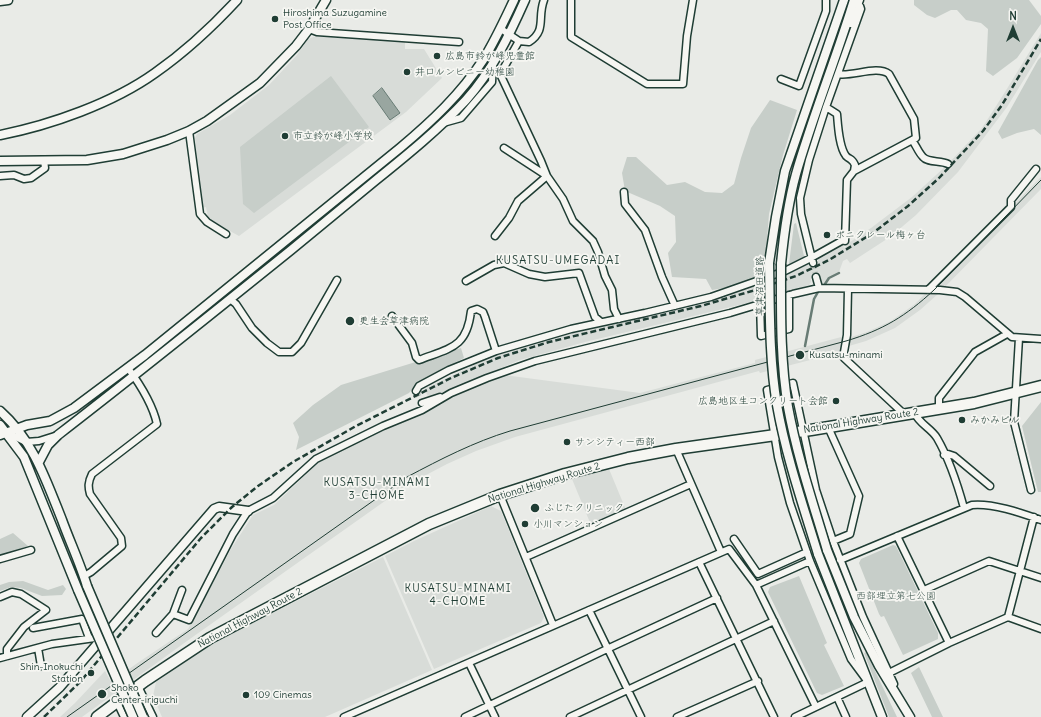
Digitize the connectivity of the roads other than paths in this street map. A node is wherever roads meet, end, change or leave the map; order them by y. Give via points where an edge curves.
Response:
1 (236, 0) edge
2 (326, 0) edge
3 (514, 0) edge
4 (524, 0) edge
5 (544, 0) edge
6 (571, 0) edge
7 (693, 0) edge
8 (826, 0) edge
9 (844, 0) edge
10 (858, 2) edge
11 (308, 29) junction
12 (501, 29) junction
13 (510, 34) junction
14 (519, 41) junction
15 (458, 42) dead end
16 (838, 74) junction
17 (781, 79) dead end
18 (826, 108) junction
19 (189, 131) junction
20 (0, 135) edge
21 (912, 140) junction
22 (504, 148) dead end
23 (44, 160) junction
24 (0, 161) edge
25 (948, 164) dead end
26 (1036, 169) dead end
27 (854, 171) junction
28 (0, 176) edge
29 (547, 176) junction
30 (624, 192) dead end
31 (226, 234) dead end
32 (495, 236) dead end
33 (812, 261) junction
34 (816, 276) tunnel mouth
35 (337, 280) dead end
36 (466, 281) dead end
37 (819, 288) junction
38 (848, 288) junction
39 (928, 290) junction
40 (789, 295) junction
41 (230, 299) junction
42 (760, 303) junction
43 (676, 306) junction
44 (392, 316) dead end
45 (619, 319) junction
46 (601, 322) junction
47 (1007, 334) junction
48 (1019, 338) junction
49 (1041, 339) edge
50 (496, 351) junction
51 (128, 368) junction
52 (134, 376) junction
53 (1041, 386) edge
54 (416, 391) dead end
55 (1016, 393) junction
56 (446, 396) junction
57 (422, 403) dead end
58 (939, 408) junction
59 (0, 410) edge
60 (909, 413) junction
61 (0, 425) edge
62 (828, 427) junction
63 (16, 429) junction
64 (802, 431) junction
65 (3, 434) edge
66 (774, 434) junction
67 (58, 435) junction
68 (26, 442) junction
69 (676, 449) junction
70 (944, 455) junction
71 (39, 462) junction
72 (691, 484) junction
73 (990, 486) dead end
74 (1031, 490) dead end
75 (500, 495) junction
76 (964, 508) junction
77 (248, 511) junction
78 (1034, 518) junction
79 (1041, 520) edge
80 (898, 536) junction
81 (734, 539) dead end
82 (833, 541) junction
83 (30, 550) dead end
84 (721, 552) junction
85 (807, 552) junction
86 (526, 557) junction
87 (0, 558) edge
88 (840, 560) junction
89 (810, 561) junction
90 (699, 562) junction
91 (1020, 571) junction
92 (84, 576) junction
93 (1041, 578) edge
94 (756, 585) junction
95 (182, 590) dead end
96 (924, 590) junction
97 (0, 597) edge
98 (717, 598) junction
99 (589, 610) junction
100 (173, 614) junction
101 (1008, 617) junction
102 (774, 621) junction
103 (552, 625) junction
104 (33, 628) dead end
105 (1041, 629) edge
106 (156, 633) dead end
107 (104, 637) junction
108 (89, 638) junction
109 (737, 640) junction
110 (949, 643) junction
111 (38, 648) junction
112 (608, 648) junction
113 (8, 656) junction
114 (0, 658) edge
115 (468, 663) junction
116 (41, 666) dead end
117 (889, 673) junction
118 (758, 681) junction
119 (868, 682) junction
120 (138, 686) junction
121 (627, 690) junction
122 (837, 697) junction
123 (900, 700) junction
124 (117, 702) junction
125 (490, 705) junction
126 (816, 707) junction
127 (357, 714) edge
128 (27, 717) edge
129 (97, 717) edge
130 (124, 717) edge
131 (133, 717) edge
132 (143, 717) edge
133 (153, 717) edge
134 (344, 717) edge
135 (465, 717) edge
136 (495, 717) edge
137 (570, 717) edge
138 (641, 717) edge
139 (677, 717) edge
140 (774, 717) edge
141 (795, 717) edge
142 (846, 717) edge
143 (882, 717) edge
144 (910, 717) edge

1 - 20 street via 186,50 154,74 123,92 90,108 56,120
2 - 11 street
3 - 12 street
4 - 13 street
5 - 14 street via 541,8 541,29 529,42
6 - 7 street via 571,37 647,84 683,84
8 - 17 street via 826,11 799,86
9 - 119 street, 草津沼田道路, bridge via 785,171 769,262 770,326 774,384 788,458 818,554
10 - 16 street via 861,9
10 - 123 street, 草津沼田道路, bridge via 812,123 796,174 786,219 781,264 782,345 788,407 798,456 827,550 854,617
11 - 15 street via 317,32
11 - 19 street via 296,46 260,83
12 - 13 street
12 - 51 street via 459,92 432,121
13 - 14 street
13 - 41 street via 493,64 466,99 442,123 408,154
14 - 29 street via 501,76
16 - 18 street
16 - 21 street via 845,76 875,71 889,74 914,119 916,138
18 - 27 street via 837,114 840,140 846,156 853,160
18 - 33 street via 800,198 801,214
19 - 23 street via 123,154 87,160
19 - 31 street via 200,214 207,222
21 - 25 street via 923,158
21 - 27 street
22 - 29 street
23 - 24 street
23 - 28 street via 45,168 31,178
26 - 39 street via 1011,200 1011,207
27 - 33 street via 847,180 845,241
29 - 32 street via 518,201
29 - 45 street via 565,202 573,221 596,247 612,290 614,309
30 - 43 street via 625,204 645,230 662,277
33 - 43 street via 711,297
34 - 37 street
35 - 41 street via 302,343 292,352 279,352 267,343
36 - 46 street via 494,265 504,263 529,274 545,277 579,273 595,317
37 - 38 street
37 - 40 street
38 - 39 street
38 - 60 street via 844,358
39 - 47 street via 953,291 961,294
40 - 42 street
40 - 42 street via 789,330 761,336
41 - 52 street
42 - 56 street via 730,313 534,361
43 - 45 street
44 - 50 street via 412,342 419,360 456,345 465,336 470,324 471,311 477,309 483,312
45 - 46 street
46 - 50 street
47 - 48 street
47 - 58 street via 975,352 939,398
48 - 49 street
48 - 55 street
50 - 54 street via 449,370 419,386
51 - 52 street
51 - 63 street via 74,408 50,421
52 - 67 street
52 - 92 street via 155,415 156,424 92,474 89,480 90,494 121,538 122,546
53 - 55 highway, National Highway Route 2
55 - 58 highway, National Highway Route 2
55 - 74 street via 1014,422
56 - 57 street
56 - 77 street via 422,410 382,426 316,459 273,498
58 - 60 highway, National Highway Route 2
59 - 63 street
60 - 62 highway, National Highway Route 2
60 - 70 street via 936,436
61 - 65 street
62 - 64 highway, National Highway Route 2
62 - 82 street via 859,496 850,534
63 - 65 street
63 - 68 street
64 - 66 highway, National Highway Route 2
64 - 66 street via 793,383 766,390
64 - 82 street via 816,490
65 - 68 street
65 - 131 street, bridge via 24,458
66 - 69 highway, National Highway Route 2
66 - 85 street via 790,503
67 - 68 street
67 - 71 street via 48,444
68 - 71 street
69 - 72 street
69 - 75 highway, National Highway Route 2 via 565,474
70 - 73 street via 954,456
70 - 76 street
71 - 92 street
72 - 84 street
72 - 86 street
75 - 86 street
75 - 120 highway, National Highway Route 2 via 429,524 210,638
76 - 78 street via 980,504
76 - 80 street
77 - 100 street via 233,534 189,620
77 - 107 street via 219,507 214,509
78 - 79 street
78 - 91 street
80 - 88 street
80 - 96 street
81 - 85 street via 758,574
82 - 88 street
83 - 87 street
84 - 90 street
84 - 94 street via 730,549
85 - 89 street
86 - 103 street
88 - 117 street
89 - 94 street
89 - 119 street via 851,659
90 - 98 street
90 - 99 street
91 - 93 street
91 - 96 street via 988,561
91 - 101 street
92 - 132 street, bridge
94 - 102 street
95 - 100 street
96 - 110 street
97 - 113 street via 12,592 21,594 46,610 24,627 7,649
98 - 109 street
98 - 112 street
99 - 103 street
99 - 112 street
100 - 106 street
101 - 105 street
101 - 110 street
102 - 109 street
102 - 126 street
103 - 115 street
104 - 108 street via 82,619
107 - 108 street
107 - 128 street via 60,687
108 - 111 street
109 - 118 street
109 - 121 street
110 - 117 street
111 - 113 street
111 - 116 street
112 - 121 street
112 - 125 street
113 - 114 street
115 - 125 street
115 - 127 street
117 - 123 street
118 - 139 street
118 - 140 street
119 - 122 street
119 - 143 street, 草津沼田道路
120 - 124 highway, National Highway Route 2
120 - 133 street
121 - 137 street
121 - 138 street
122 - 126 street
122 - 142 street
123 - 144 street, 草津沼田道路
124 - 129 highway, National Highway Route 2
124 - 130 street
125 - 135 street
125 - 136 street
126 - 141 street
127 - 134 street

